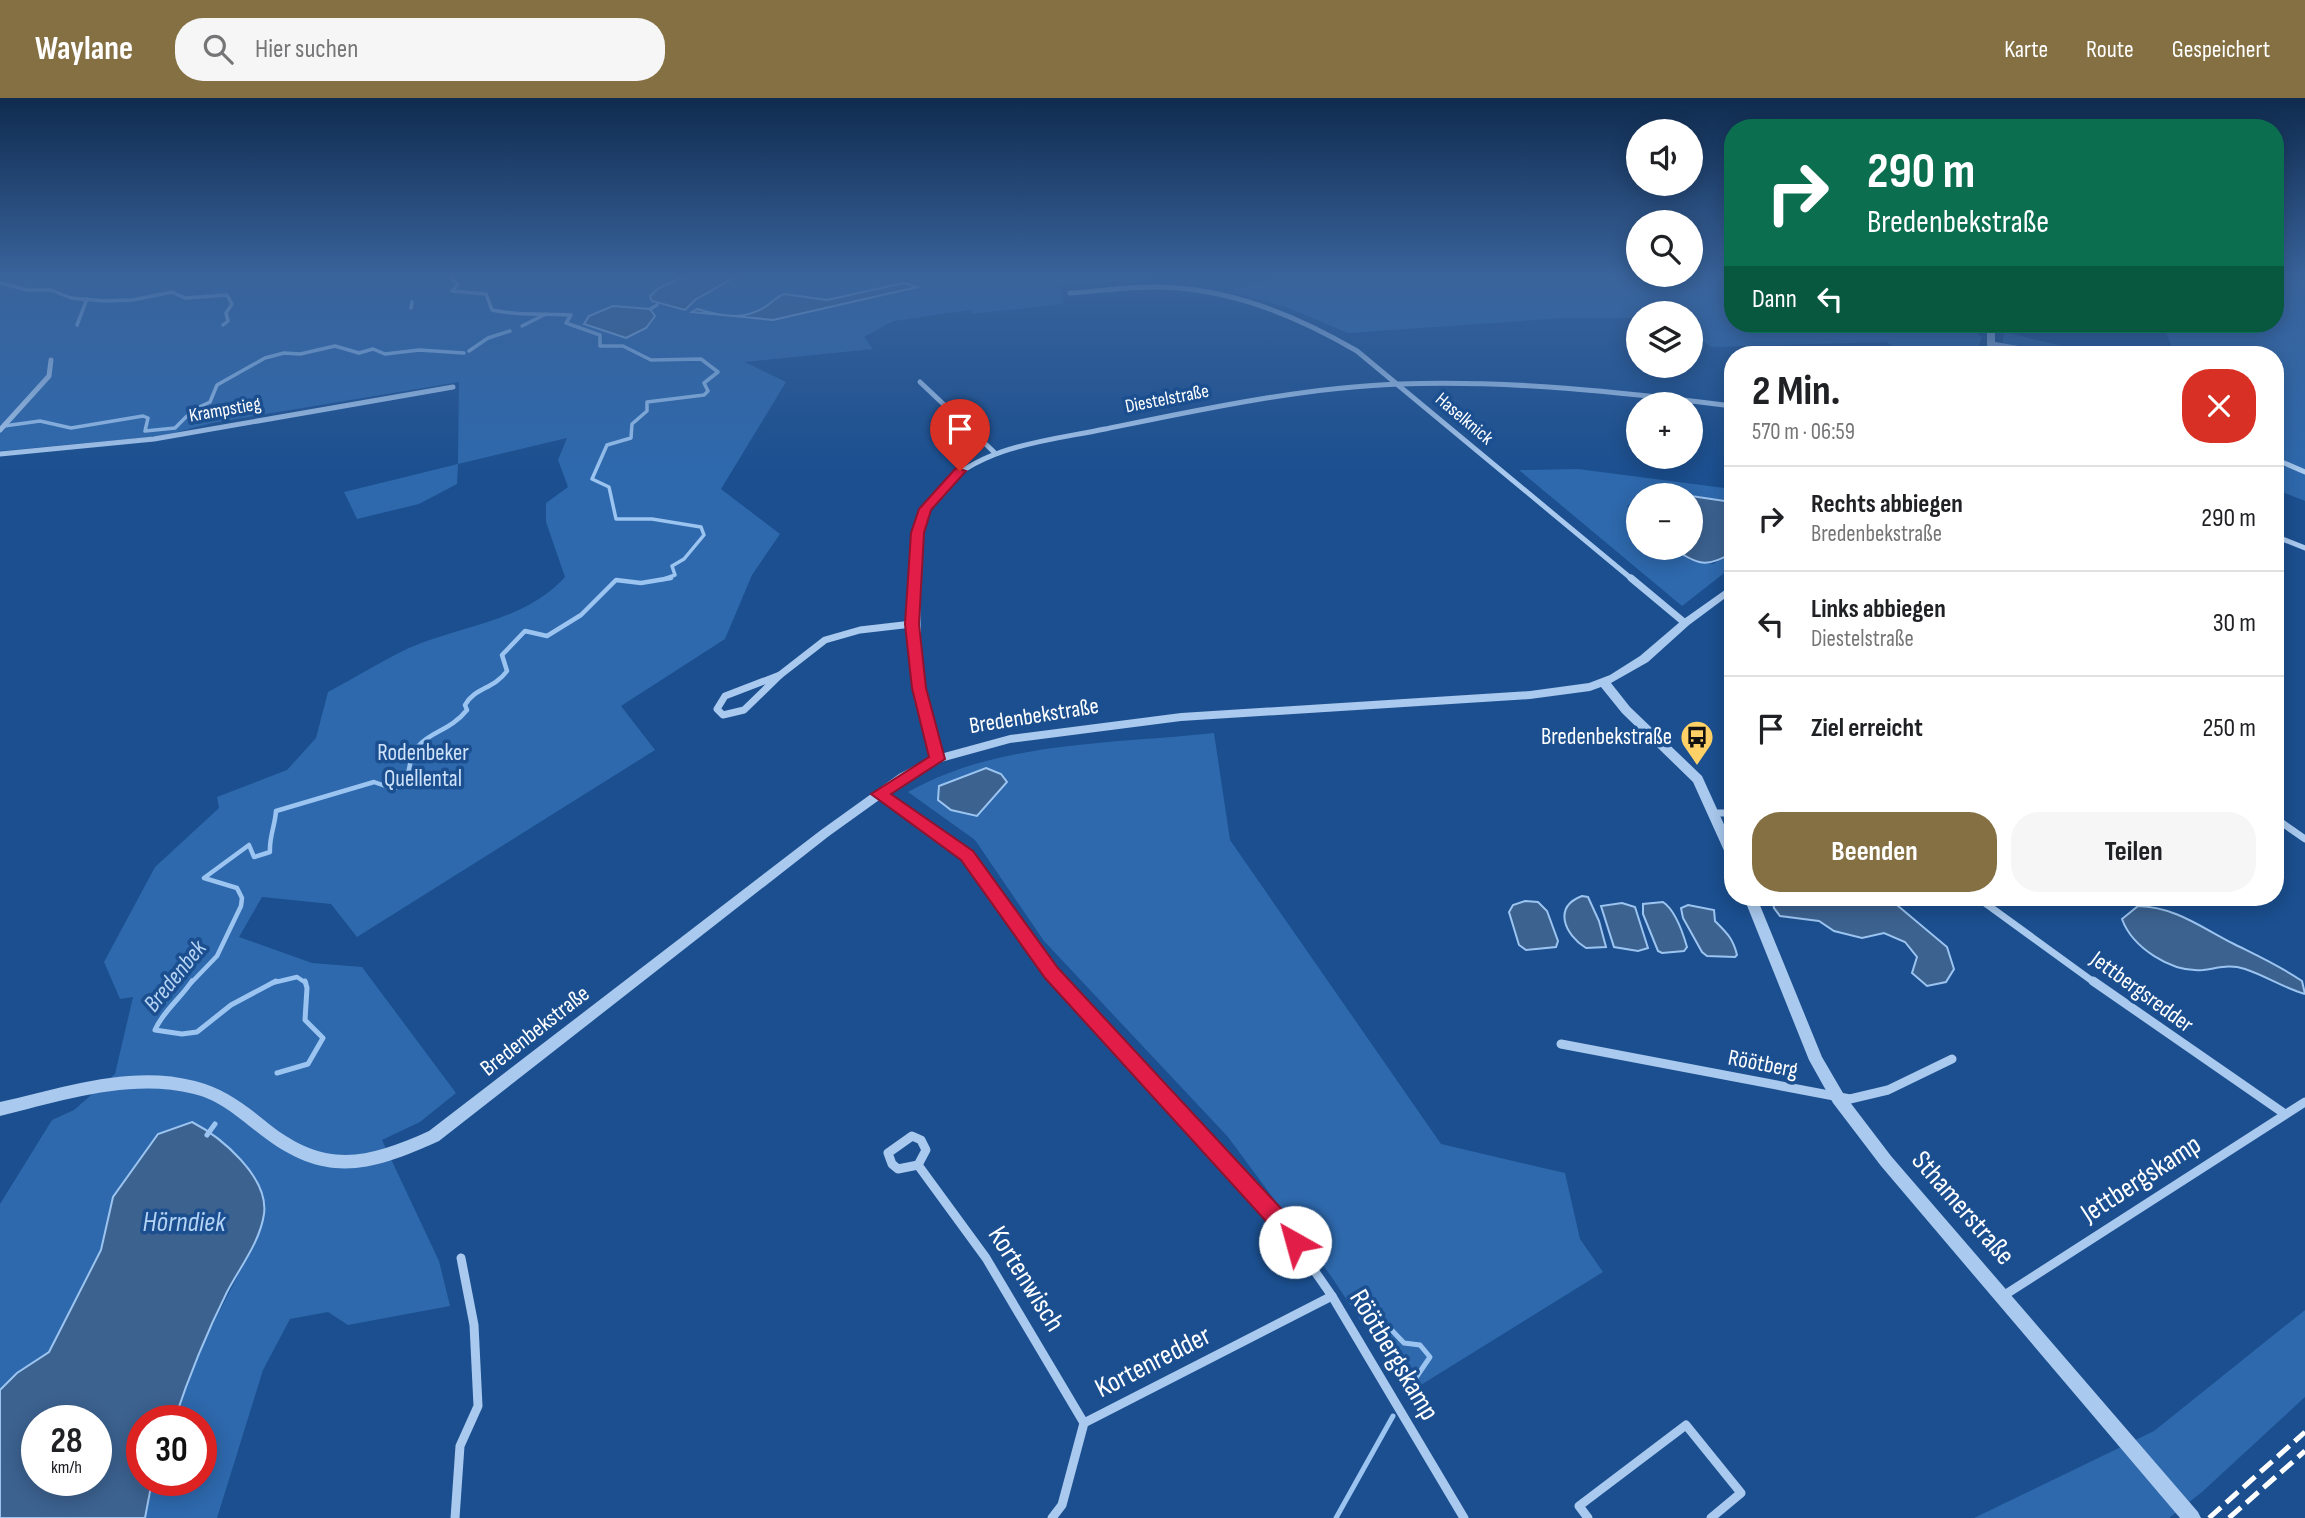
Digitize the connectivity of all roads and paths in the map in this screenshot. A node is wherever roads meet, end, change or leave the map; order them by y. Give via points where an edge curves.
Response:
1 (1343, 342) edge
2 (1992, 344) edge
3 (2003, 346) edge
4 (51, 360) dead end
5 (920, 382) dead end
6 (1398, 384) junction
7 (453, 387) dead end
8 (1724, 405) edge
9 (1, 430) edge
10 (994, 452) junction
11 (0, 454) edge
12 (2284, 463) edge
13 (2305, 472) edge
14 (2284, 540) edge
15 (2305, 548) edge
16 (1724, 594) edge
17 (1685, 623) junction
18 (912, 624) junction
19 (780, 675) junction
20 (1604, 682) junction
21 (937, 759) junction
22 (879, 794) junction
23 (1716, 813) junction
24 (1724, 813) edge
25 (2284, 824) edge
26 (1724, 834) edge
27 (2305, 839) edge
28 (1753, 906) edge
29 (1989, 906) edge
30 (1561, 1044) dead end
31 (1952, 1059) dead end
32 (1838, 1098) junction
33 (2305, 1102) edge
34 (0, 1109) edge
35 (246, 1114) joint
36 (2285, 1114) junction
37 (918, 1166) dead end
38 (461, 1258) dead end
39 (1332, 1296) junction
40 (2003, 1296) junction
41 (1084, 1423) junction
42 (456, 1518) edge
43 (1052, 1518) edge
44 (1464, 1518) edge
45 (1588, 1518) edge
46 (1711, 1518) edge
47 (2192, 1518) edge

1 - 6 street, Haselknick
2 - 3 street
4 - 9 street via 49,376
5 - 10 street
6 - 8 street, Diestelstraße via 1530,386
6 - 10 street, Diestelstraße via 1238,402
6 - 17 street, Haselknick
7 - 11 street, Krampstieg via 154,439
10 - 18 street, Diestelstraße via 960,471 925,509 918,533
12 - 13 street
14 - 15 street
16 - 17 street, Bredenbekstraße
17 - 20 street, Bredenbekstraße via 1643,659
18 - 19 street via 860,630 825,640
18 - 21 street, Diestelstraße via 919,688
19 - 19 street via 725,696 717,709 723,715 744,710
20 - 21 street, Bredenbekstraße via 1530,695 1181,717 1010,739
20 - 23 street via 1626,710 1698,779
21 - 22 street, Bredenbekstraße
22 - 35 street, Bredenbekstraße via 434,1136 373,1160 335,1163 309,1158 282,1144
22 - 39 street, Röötbergskamp via 967,856 1051,973 1282,1224
23 - 24 street
23 - 26 street
25 - 27 street
28 - 32 street, Sthamerstraße via 1816,1060
29 - 36 street, Jettbergsredder via 2169,1037
30 - 32 street, Röötberg
31 - 32 street, Röötberg via 1888,1090 1861,1099
32 - 40 street, Sthamerstraße
33 - 36 street, Jettbergskamp
34 - 35 street via 130,1082 194,1087
36 - 40 street, Jettbergskamp
37 - 41 street, Kortenwisch via 958,1214 1022,1311
38 - 42 street via 474,1325 478,1406 460,1447
39 - 41 street, Kortenredder
39 - 44 street, Röötbergskamp
40 - 47 street, Sthamerstraße
41 - 43 street, Kortenredder via 1062,1505
45 - 46 street via 1579,1506 1686,1425 1741,1493

